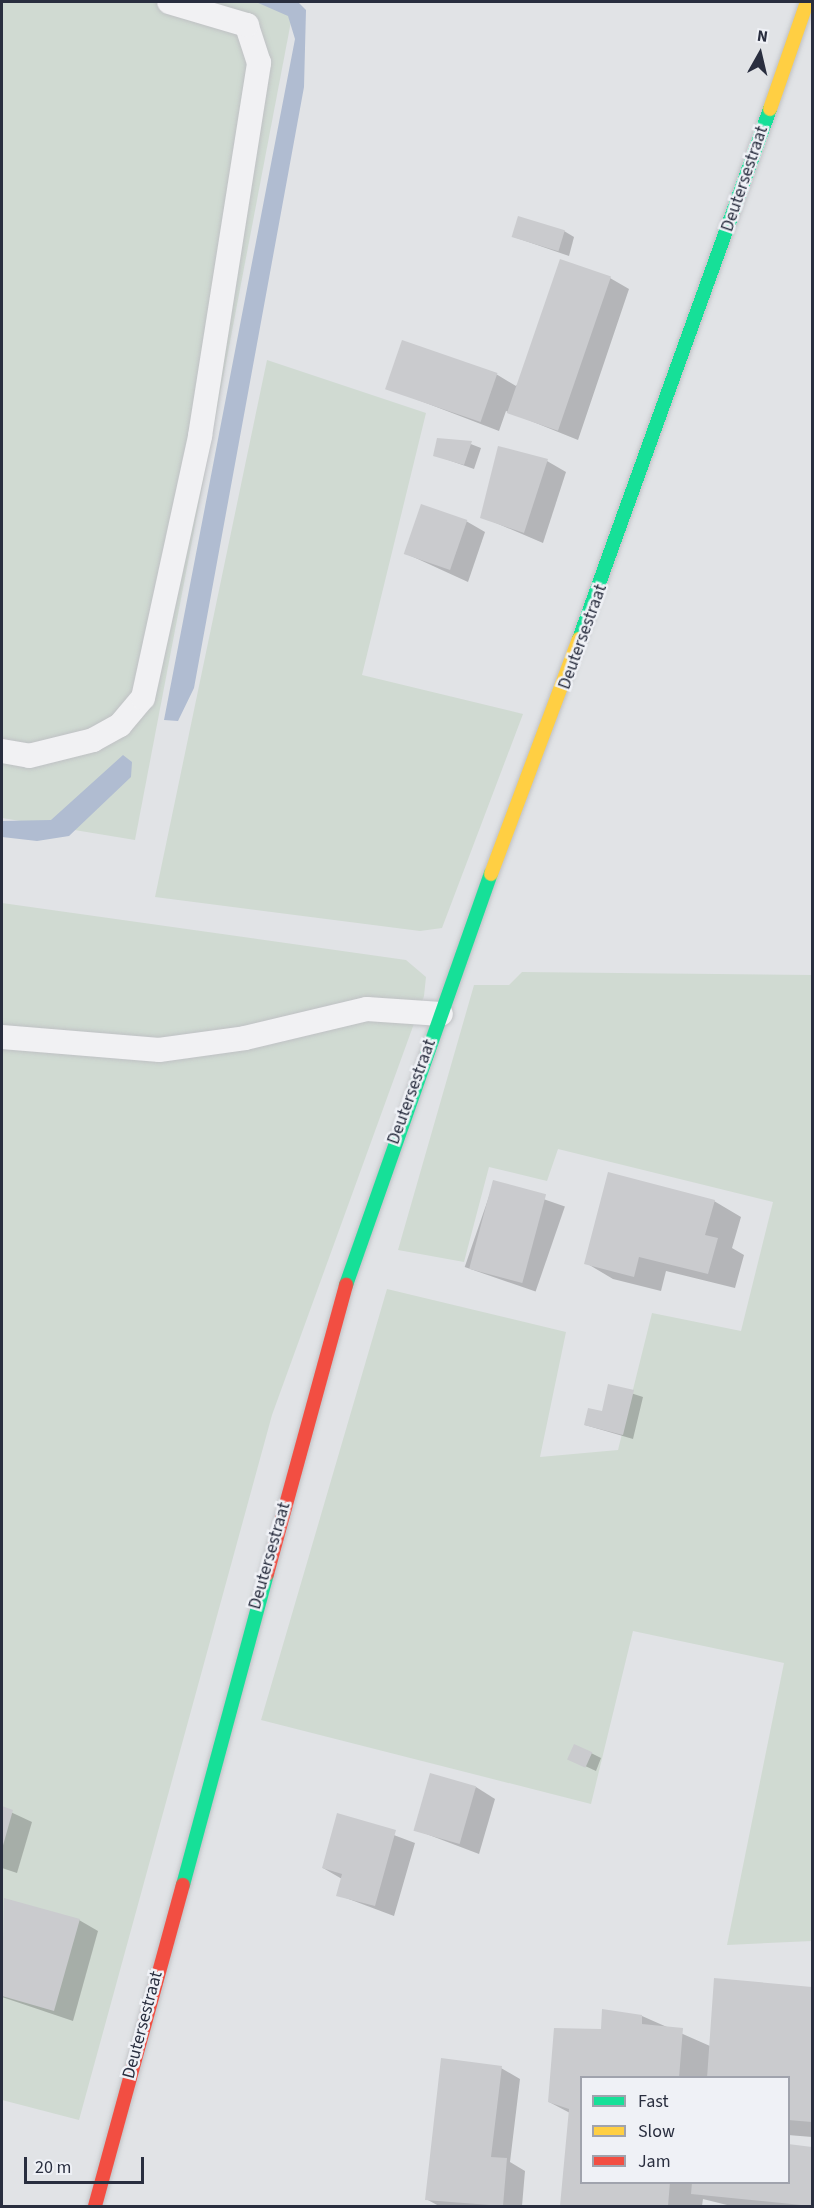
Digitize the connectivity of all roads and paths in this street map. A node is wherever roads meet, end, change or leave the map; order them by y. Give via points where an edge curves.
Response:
1 (169, 2) edge
2 (807, 2) edge
3 (2, 751) edge
4 (441, 1014) junction
5 (2, 1037) edge
6 (95, 2206) edge

1 - 3 lane via 247,25 259,63 200,436 143,698 120,725 93,740 29,756
2 - 4 street, Deutersestraat via 584,634
4 - 5 lane via 368,1010 245,1038 159,1050
4 - 6 street, Deutersestraat via 349,1275

